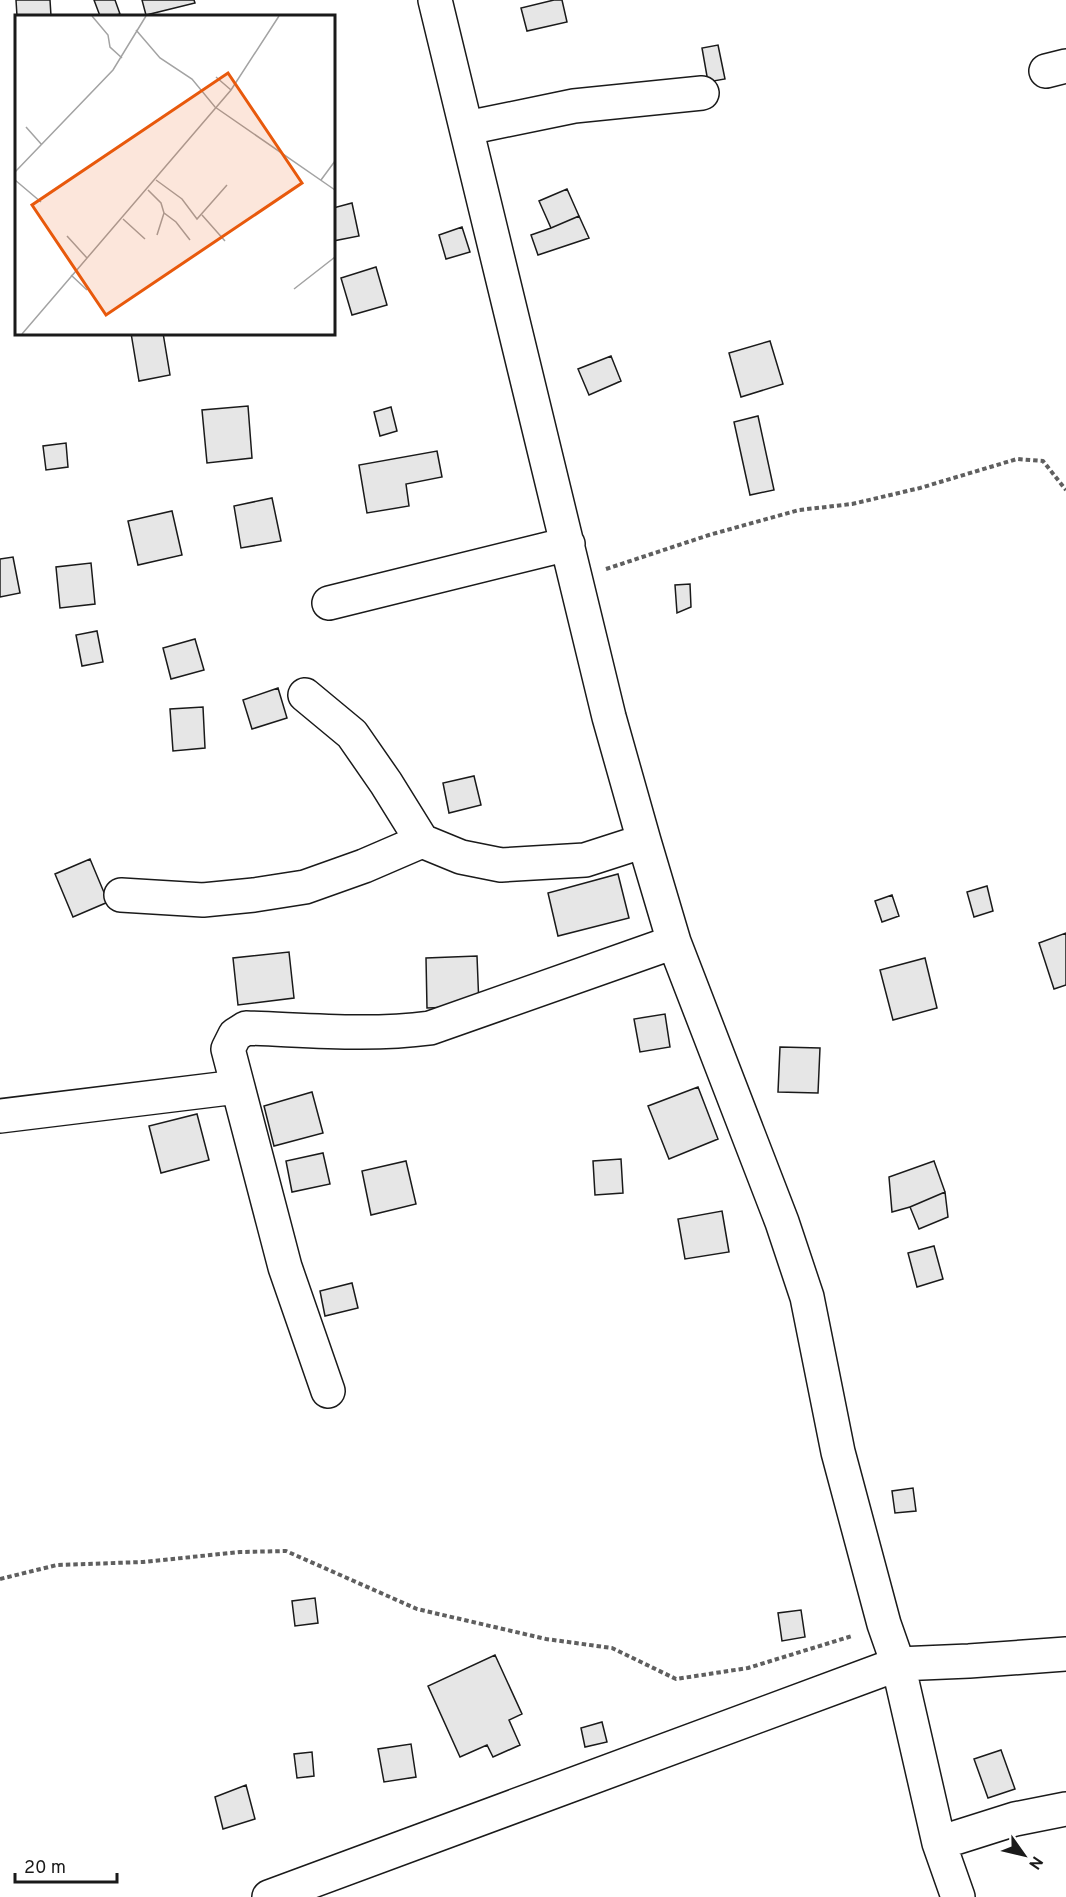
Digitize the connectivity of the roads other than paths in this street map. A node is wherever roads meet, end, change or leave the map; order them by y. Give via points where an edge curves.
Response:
1 (435, 0) edge
2 (702, 93) dead end
3 (467, 128) junction
4 (568, 544) junction
5 (329, 603) dead end
6 (305, 695) dead end
7 (422, 841) junction
8 (644, 841) junction
9 (121, 895) dead end
10 (674, 942) junction
11 (237, 1087) junction
12 (0, 1116) edge
13 (328, 1391) dead end
14 (1066, 1654) edge
15 (898, 1664) junction
16 (1066, 1809) edge
17 (939, 1843) junction
18 (275, 1896) edge
19 (958, 1897) edge

1 - 3 street
2 - 3 street via 574,106
3 - 4 street
4 - 5 street
4 - 8 street via 609,717
6 - 7 street via 352,734
7 - 8 street via 461,857 501,865 585,860
7 - 9 street via 305,887 203,900
8 - 10 street
10 - 11 street via 430,1028 354,1032 246,1028 235,1035 228,1049
10 - 15 street via 807,1297 838,1452
11 - 12 street
11 - 13 street via 285,1267
14 - 15 street
15 - 17 street
15 - 18 street
16 - 17 street via 1014,1819
17 - 19 street

